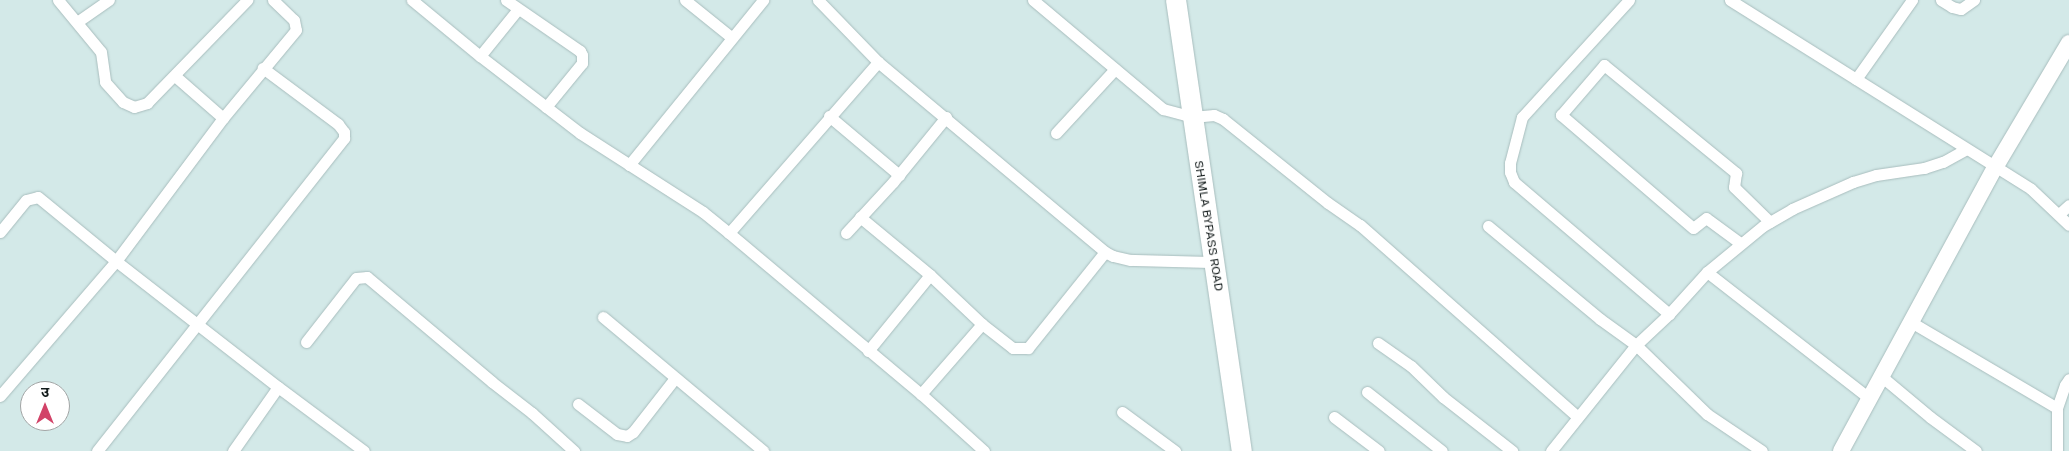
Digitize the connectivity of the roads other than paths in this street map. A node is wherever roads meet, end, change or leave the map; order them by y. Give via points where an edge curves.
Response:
1 (58, 0) edge
2 (109, 0) edge
3 (247, 0) edge
4 (273, 0) edge
5 (412, 0) edge
6 (506, 0) edge
7 (686, 0) edge
8 (763, 0) edge
9 (818, 0) edge
10 (1033, 0) edge
11 (1176, 0) edge
12 (1629, 0) edge
13 (1730, 0) edge
14 (1912, 0) edge
15 (1941, 0) edge
16 (1974, 0) edge
17 (518, 9) junction
18 (77, 22) junction
19 (731, 37) junction
20 (2069, 43) edge
21 (480, 56) junction
22 (2064, 61) edge
23 (878, 62) junction
24 (263, 68) junction
25 (1115, 69) junction
26 (175, 76) junction
27 (1856, 79) junction
28 (546, 107) junction
29 (829, 116) junction
30 (946, 117) junction
31 (1192, 117) junction
32 (223, 118) junction
33 (1056, 133) dead end
34 (1966, 149) junction
35 (629, 165) junction
36 (1996, 166) junction
37 (899, 175) junction
38 (2069, 205) edge
39 (2059, 214) junction
40 (860, 217) junction
41 (1770, 222) junction
42 (2069, 225) edge
43 (1488, 226) dead end
44 (0, 232) edge
45 (730, 233) junction
46 (846, 233) dead end
47 (1740, 243) junction
48 (1104, 252) junction
49 (116, 261) junction
50 (1214, 262) junction
51 (1706, 272) junction
52 (930, 275) junction
53 (1669, 314) junction
54 (603, 318) dead end
55 (1911, 322) junction
56 (197, 324) junction
57 (982, 324) junction
58 (306, 342) dead end
59 (1378, 343) dead end
60 (1636, 345) junction
61 (868, 351) junction
62 (1881, 376) junction
63 (675, 378) junction
64 (2069, 379) edge
65 (278, 388) junction
66 (1368, 392) dead end
67 (921, 394) junction
68 (0, 396) edge
69 (1869, 398) junction
70 (578, 404) dead end
71 (2057, 408) junction
72 (1122, 412) dead end
73 (1577, 416) junction
74 (1334, 417) dead end
75 (97, 451) edge
76 (233, 451) edge
77 (364, 451) edge
78 (574, 451) edge
79 (763, 451) edge
80 (984, 451) edge
81 (1175, 451) edge
82 (1242, 451) edge
83 (1379, 451) edge
84 (1442, 451) edge
85 (1512, 451) edge
86 (1551, 451) edge
87 (1762, 451) edge
88 (1841, 451) edge
89 (1976, 451) edge
90 (2057, 451) edge

1 - 18 street
2 - 18 street
3 - 26 street
4 - 24 street via 297,26
5 - 21 street
6 - 17 street
7 - 19 street
8 - 19 street
9 - 23 street
10 - 25 street
11 - 31 highway, SHIMLA BYPASS ROAD
12 - 53 street via 1522,117 1510,172 1514,182
13 - 27 street
14 - 27 street
15 - 16 street via 1961,9
17 - 21 street
17 - 28 street via 582,55 582,63
18 - 26 street via 101,52 105,82 123,102 141,107
19 - 35 street
20 - 22 street
21 - 28 street
22 - 36 street
23 - 29 street
23 - 30 street
24 - 32 street
24 - 56 street via 338,124 344,138
25 - 31 street via 1163,110
25 - 33 street
26 - 32 street
27 - 34 street
28 - 35 street
29 - 37 street
29 - 45 street
30 - 37 street
30 - 48 street
31 - 50 highway, SHIMLA BYPASS ROAD
31 - 73 street via 1214,115 1223,119 1360,225
32 - 49 street
34 - 36 street
34 - 41 street via 1924,168 1853,182
35 - 45 street
36 - 39 street via 2031,189
36 - 55 street
37 - 40 street
38 - 39 street
39 - 42 street
40 - 46 street
40 - 52 street
41 - 47 street
41 - 47 street via 1734,187 1736,173 1604,65 1561,115 1694,228 1706,218
43 - 60 street
44 - 49 street via 26,200 38,197
45 - 61 street
47 - 51 street
48 - 50 street via 1131,260
48 - 57 street via 1028,348 1013,348
49 - 56 street
49 - 68 street
50 - 82 highway, SHIMLA BYPASS ROAD
51 - 53 street
51 - 69 street
52 - 57 street
52 - 61 street
53 - 60 street
54 - 63 street
55 - 62 street
55 - 71 street
56 - 65 street
56 - 75 street
57 - 67 street
58 - 78 street via 356,278 367,277
59 - 85 street via 1411,366 1443,397
60 - 73 street
60 - 87 street via 1707,414
61 - 67 street
62 - 69 street
62 - 89 street
63 - 70 street via 627,436 616,434
63 - 79 street
64 - 71 street
65 - 76 street
65 - 77 street
66 - 84 street
67 - 80 street
69 - 88 street
71 - 90 street
72 - 81 street
73 - 86 street
74 - 83 street

